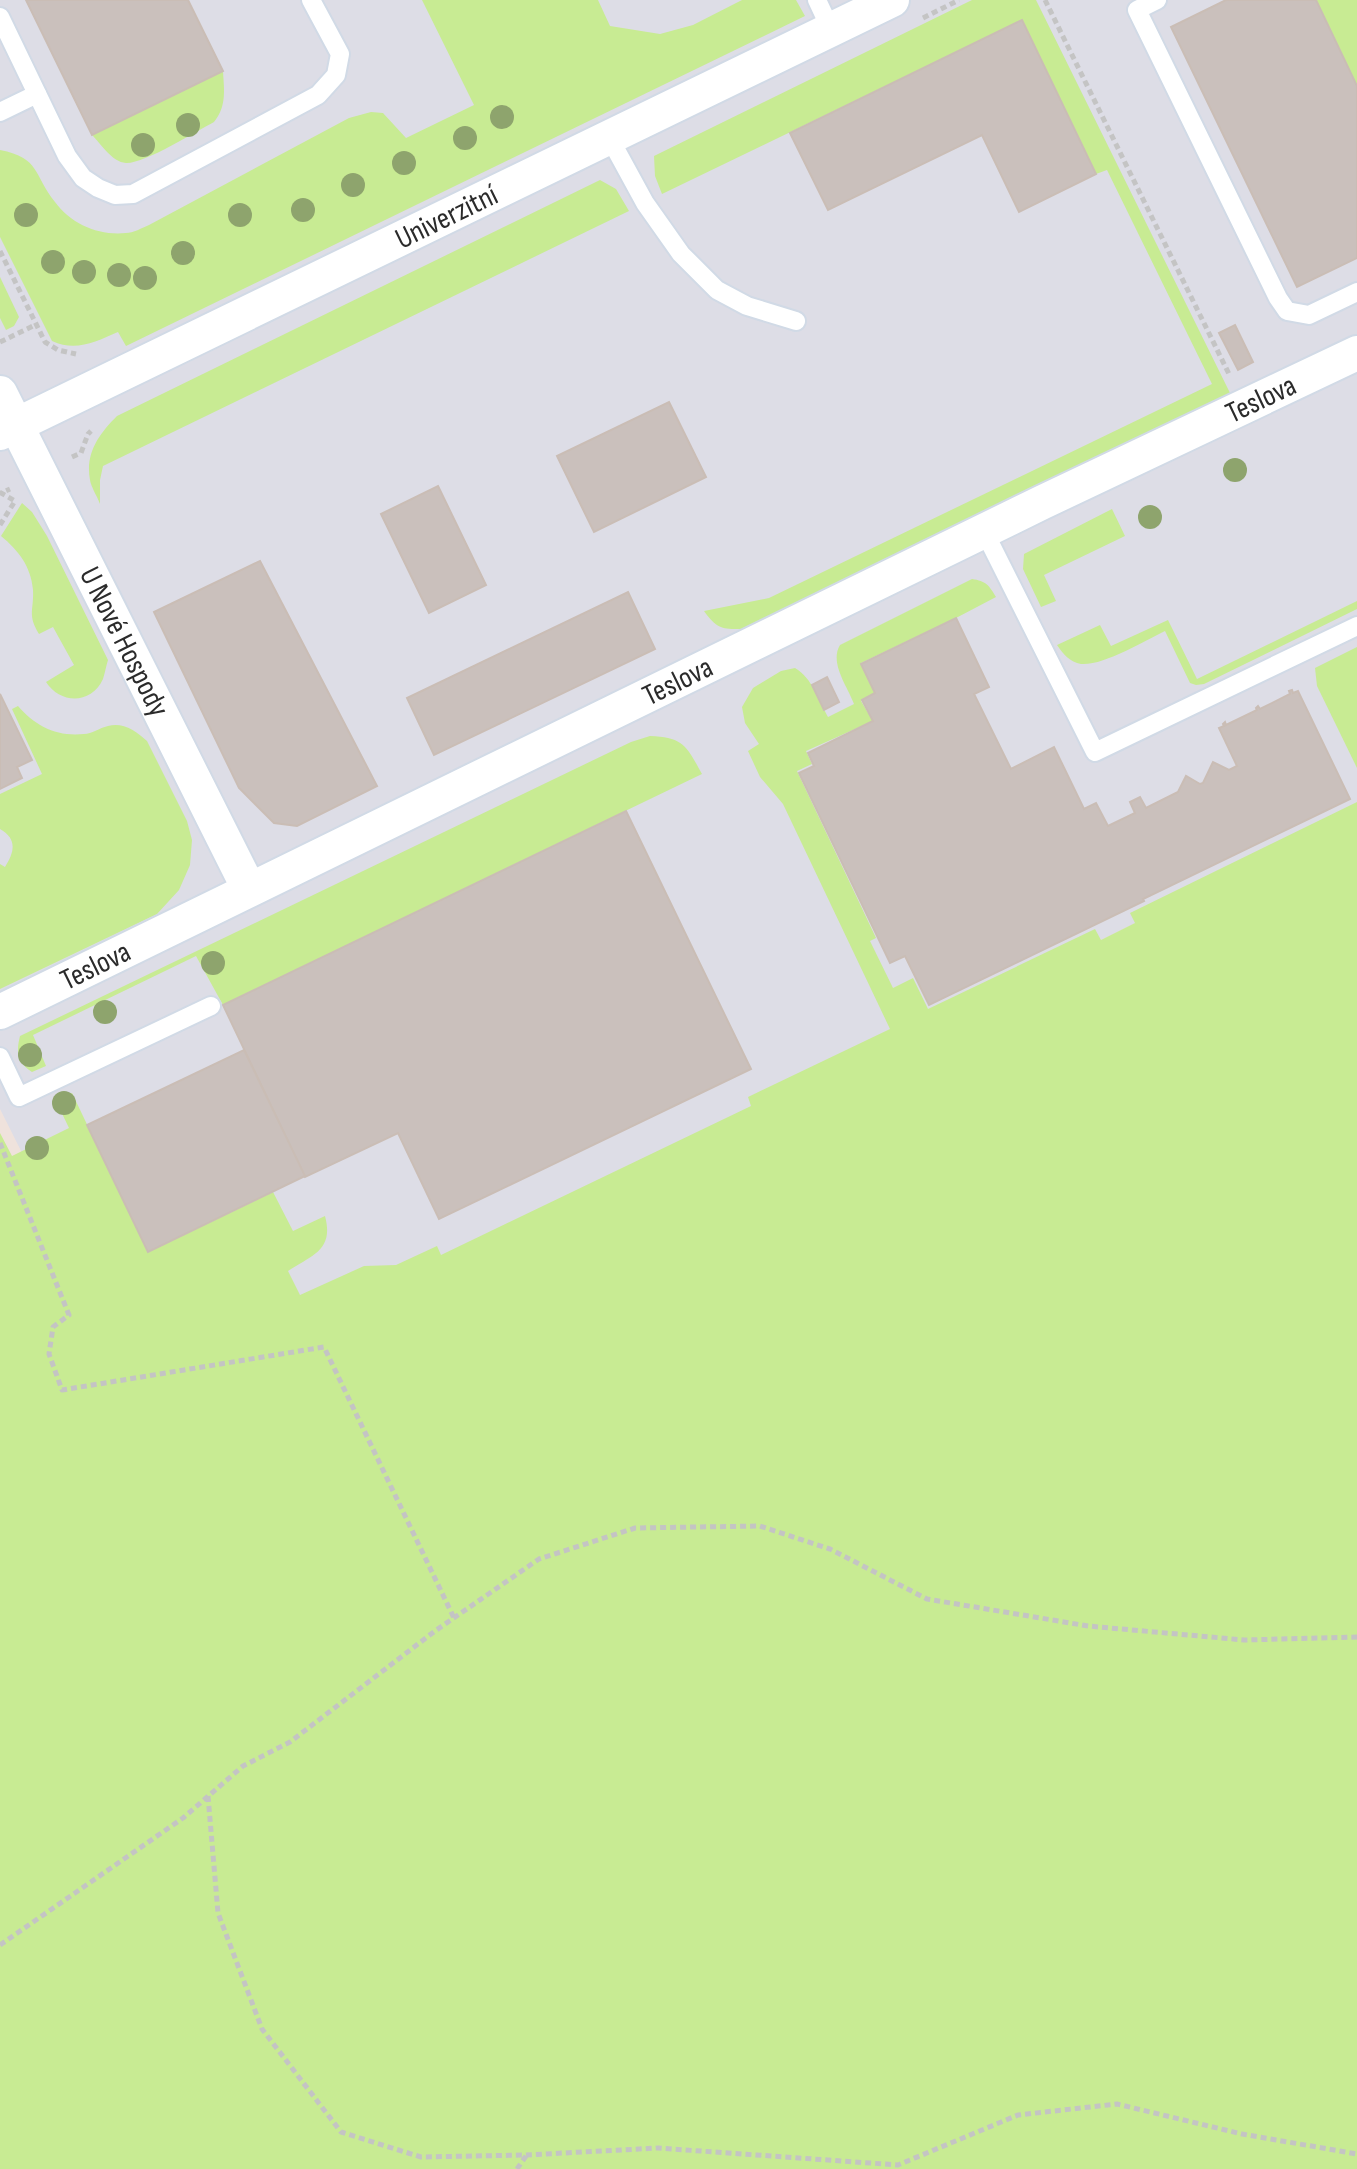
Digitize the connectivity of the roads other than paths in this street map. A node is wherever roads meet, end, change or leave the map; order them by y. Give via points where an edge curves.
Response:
1 (311, 0) edge
2 (892, 0) edge
3 (1157, 0) edge
4 (824, 15) edge
5 (0, 17) edge
6 (37, 94) junction
7 (0, 112) edge
8 (609, 137) junction
9 (1357, 292) edge
10 (796, 321) dead end
11 (1357, 353) edge
12 (0, 393) edge
13 (8, 429) edge
14 (984, 531) junction
15 (1357, 626) edge
16 (249, 889) junction
17 (211, 1006) dead end
18 (0, 1012) edge
19 (0, 1057) edge

1 - 6 lane via 340,54 336,75 318,95 133,194 115,195 83,178
2 - 4 street, Univerzitní
3 - 9 lane via 1137,10 1278,298 1287,311 1309,315
4 - 8 street, Univerzitní
5 - 6 lane
6 - 7 lane
8 - 10 lane via 645,203 681,254 717,290
8 - 13 street, Univerzitní
11 - 14 street, Teslova
12 - 13 street, U Nové Hospody
13 - 16 street, U Nové Hospody
14 - 15 lane via 1095,752
14 - 16 street, Teslova
16 - 18 street, Teslova
17 - 19 lane via 19,1097

